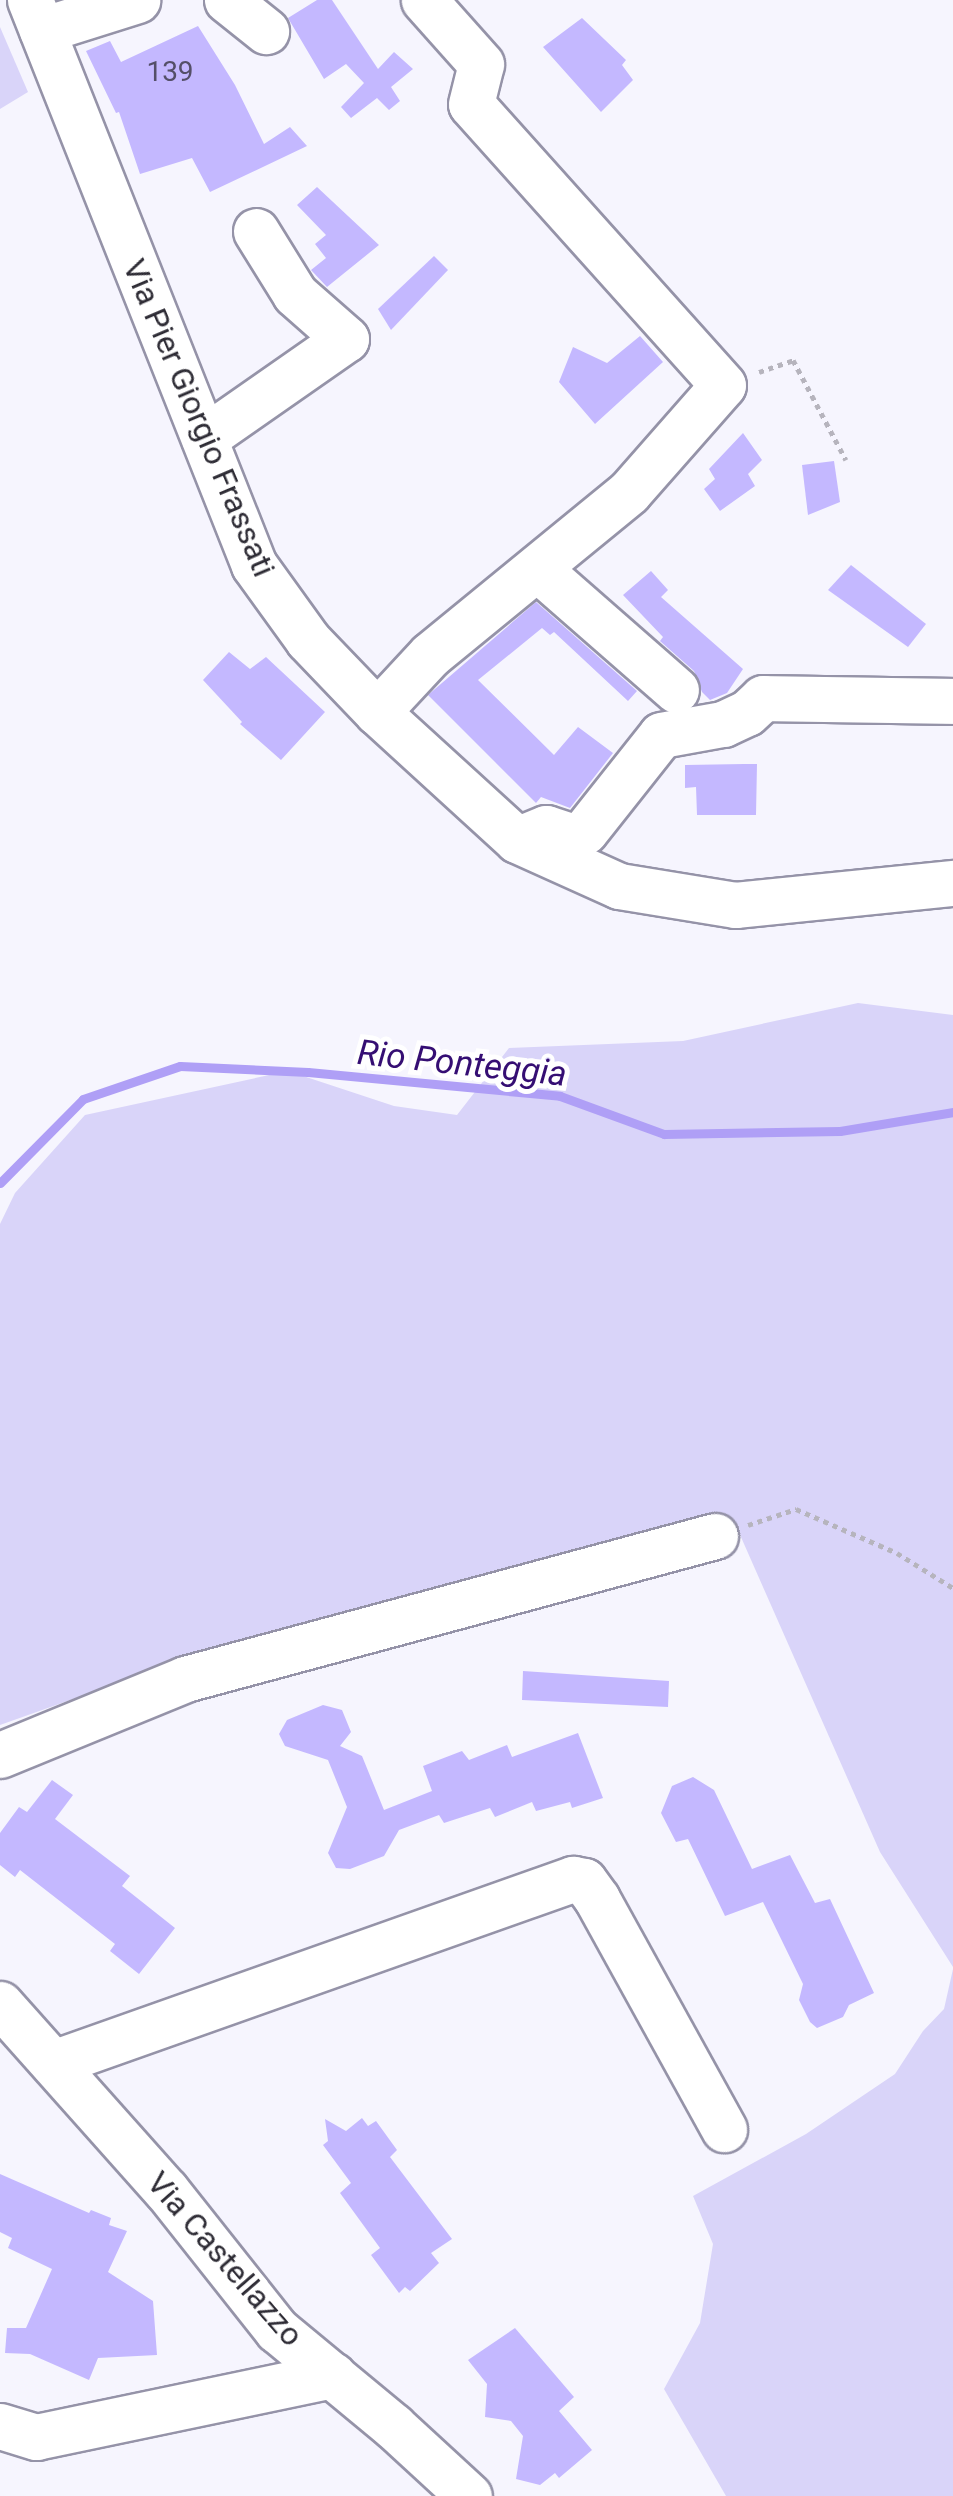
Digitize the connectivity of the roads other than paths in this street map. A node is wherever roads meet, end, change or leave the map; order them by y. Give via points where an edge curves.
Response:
1 (137, 0) edge
2 (226, 0) edge
3 (424, 0) edge
4 (36, 15) edge
5 (266, 30) dead end
6 (256, 232) dead end
7 (204, 438) junction
8 (539, 570) junction
9 (676, 690) dead end
10 (953, 701) edge
11 (378, 712) junction
12 (507, 831) junction
13 (953, 883) edge
14 (715, 1536) road end
15 (0, 1755) edge
16 (0, 2004) edge
17 (53, 2063) junction
18 (724, 2129) dead end
19 (333, 2376) junction
20 (0, 2426) edge
21 (468, 2496) edge

1 - 4 street
2 - 5 street
3 - 8 street via 482,64 471,104 723,385 629,492
4 - 7 street, Via Pier Giorgio Frassati
6 - 7 street via 295,294 346,339
7 - 11 street, Via Pier Giorgio Frassati via 254,565 308,640
8 - 9 street
8 - 11 street via 430,655
10 - 12 street via 763,698 723,724 661,735 574,838 546,828
11 - 12 street, Via Pier Giorgio Frassati
12 - 13 street, Via Pier Giorgio Frassati via 619,886 736,905
14 - 15 street via 185,1679
16 - 17 street, Via Castellazzo
17 - 18 street via 573,1879 584,1881 598,1899
17 - 19 street, Via Castellazzo via 277,2330
19 - 20 street via 36,2437
19 - 21 street, Via Castellazzo

